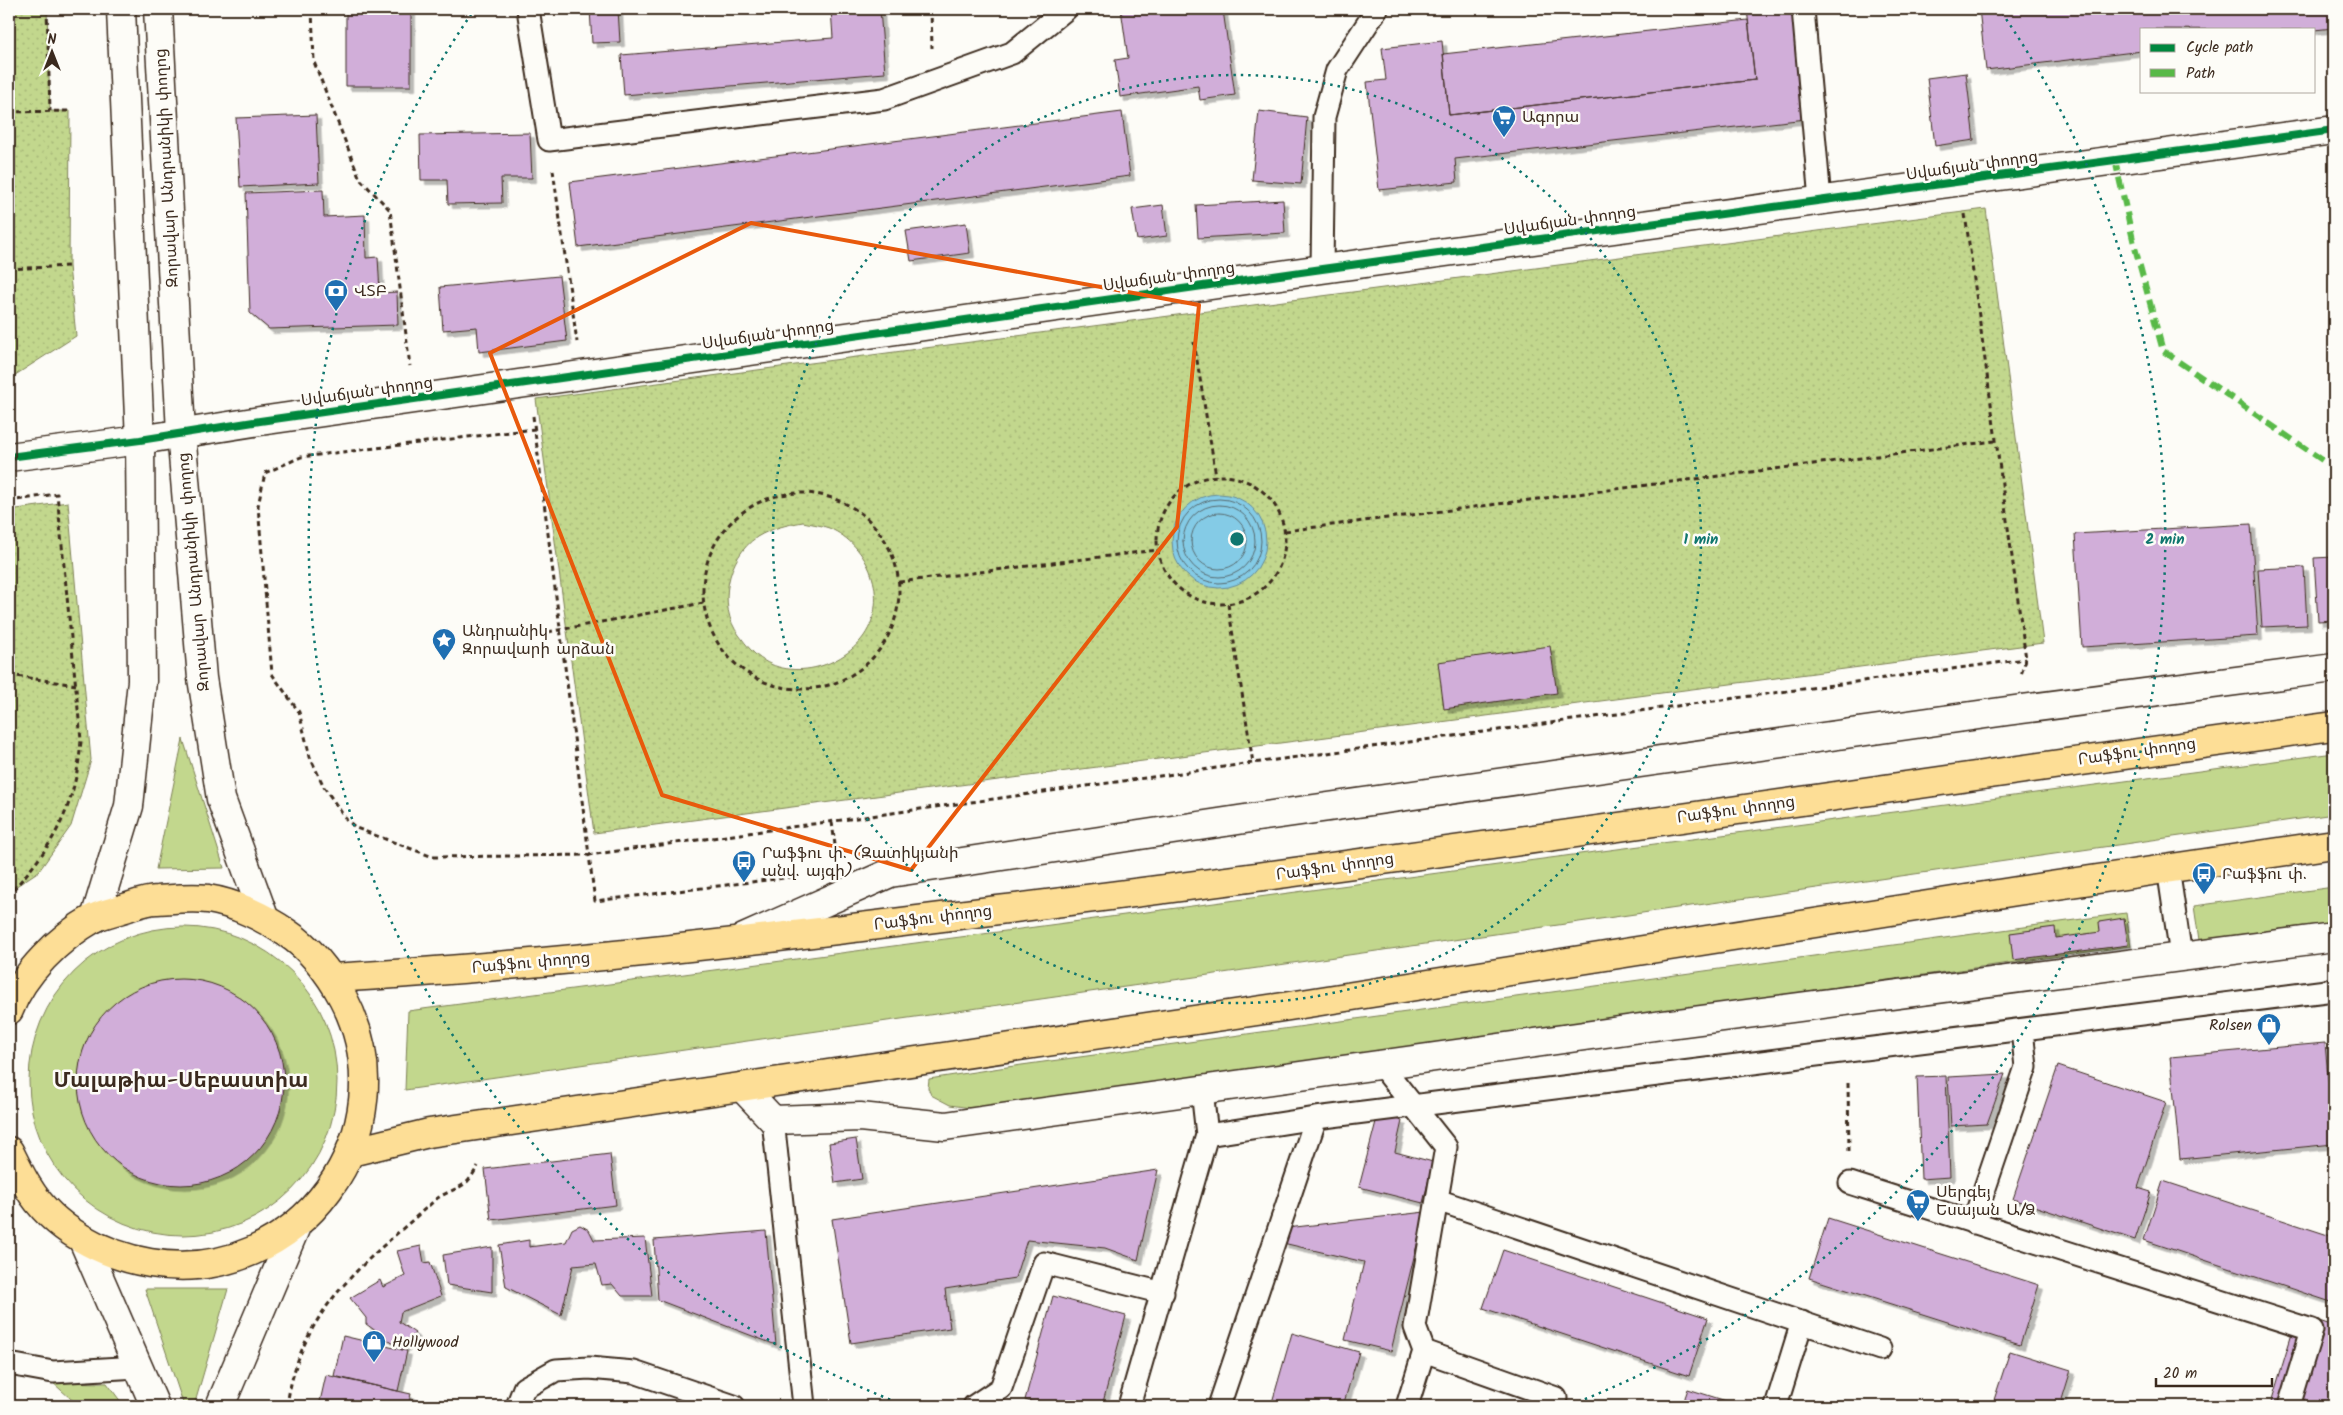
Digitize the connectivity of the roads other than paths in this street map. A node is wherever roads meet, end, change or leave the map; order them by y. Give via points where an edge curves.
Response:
1 (121, 9) edge
2 (158, 9) edge
3 (528, 9) edge
4 (1066, 9) edge
5 (1377, 9) edge
6 (1802, 9) edge
7 (2334, 130) edge
8 (1820, 200) junction
9 (1322, 268) junction
10 (181, 432) junction
11 (140, 440) junction
12 (9, 457) edge
13 (2334, 668) edge
14 (2334, 726) edge
15 (2334, 844) edge
16 (2168, 868) junction
17 (264, 917) junction
18 (95, 918) junction
19 (2334, 937) edge
20 (734, 943) junction
21 (2181, 956) junction
22 (332, 978) junction
23 (2334, 990) edge
24 (9, 1009) edge
25 (2022, 1030) junction
26 (1381, 1065) junction
27 (742, 1087) junction
28 (1202, 1090) junction
29 (1414, 1107) junction
30 (1316, 1118) junction
31 (773, 1120) junction
32 (1207, 1135) junction
33 (9, 1151) edge
34 (351, 1152) junction
35 (1850, 1183) road end
36 (19, 1190) edge
37 (1437, 1200) junction
38 (1973, 1223) junction
39 (297, 1224) junction
40 (83, 1240) junction
41 (1163, 1293) junction
42 (1802, 1322) junction
43 (1880, 1349) dead end
44 (1424, 1350) junction
45 (9, 1364) edge
46 (138, 1367) junction
47 (156, 1406) edge
48 (220, 1406) edge
49 (517, 1406) edge
50 (734, 1406) edge
51 (804, 1406) edge
52 (974, 1406) edge
53 (1130, 1406) edge
54 (1219, 1406) edge
55 (1406, 1406) edge
56 (1553, 1406) edge
57 (1776, 1406) edge
58 (2289, 1406) edge

1 - 11 main road
2 - 10 main road, Զորավար Անդրանիկի փողոց
3 - 4 lane via 549,140 884,99 1012,54
5 - 9 lane via 1337,70 1324,117
6 - 8 lane
7 - 8 main road, Սվաճյան փողոց
8 - 9 main road, Սվաճյան փողոց
9 - 10 main road, Սվաճյան փողոց
10 - 11 main road, Սվաճյան փողոց
10 - 17 main road, Զորավար Անդրանիկի փողոց via 202,678 221,799
11 - 12 main road, Սվաճյան փողոց
11 - 18 main road via 142,681 129,806
13 - 20 main road via 1258,817 890,873
14 - 20 main road, Րաֆֆու փողոց via 1263,878
15 - 16 main road
16 - 21 lane
16 - 27 main road via 1293,1005
17 - 18 main road via 199,899 150,900
17 - 22 main road via 302,943
18 - 24 main road via 51,949 18,990
19 - 21 main road
20 - 22 main road, Րաֆֆու փողոց
21 - 26 main road
22 - 34 main road via 354,1018 364,1063 363,1108
23 - 25 lane
25 - 29 lane
25 - 38 lane via 2026,1067
26 - 28 main road
26 - 29 lane
27 - 31 main road
27 - 34 main road via 429,1133
28 - 31 main road via 945,1126 860,1117
28 - 32 lane
29 - 30 lane
29 - 37 lane via 1446,1147
30 - 32 lane
30 - 54 lane
31 - 51 lane
32 - 41 lane
33 - 36 main road
34 - 39 main road via 329,1192
35 - 38 lane
36 - 40 main road
37 - 42 lane
37 - 44 lane via 1415,1327
38 - 58 lane via 2312,1330
39 - 40 main road via 259,1249 215,1263 170,1266 124,1258
39 - 48 main road
40 - 46 main road
41 - 52 lane via 1044,1263 1001,1388
41 - 53 lane
42 - 43 lane
42 - 57 lane
44 - 55 lane
44 - 56 lane via 1556,1398
45 - 46 lane via 53,1372
46 - 47 main road
49 - 50 lane via 524,1388 556,1370 589,1368 634,1372

